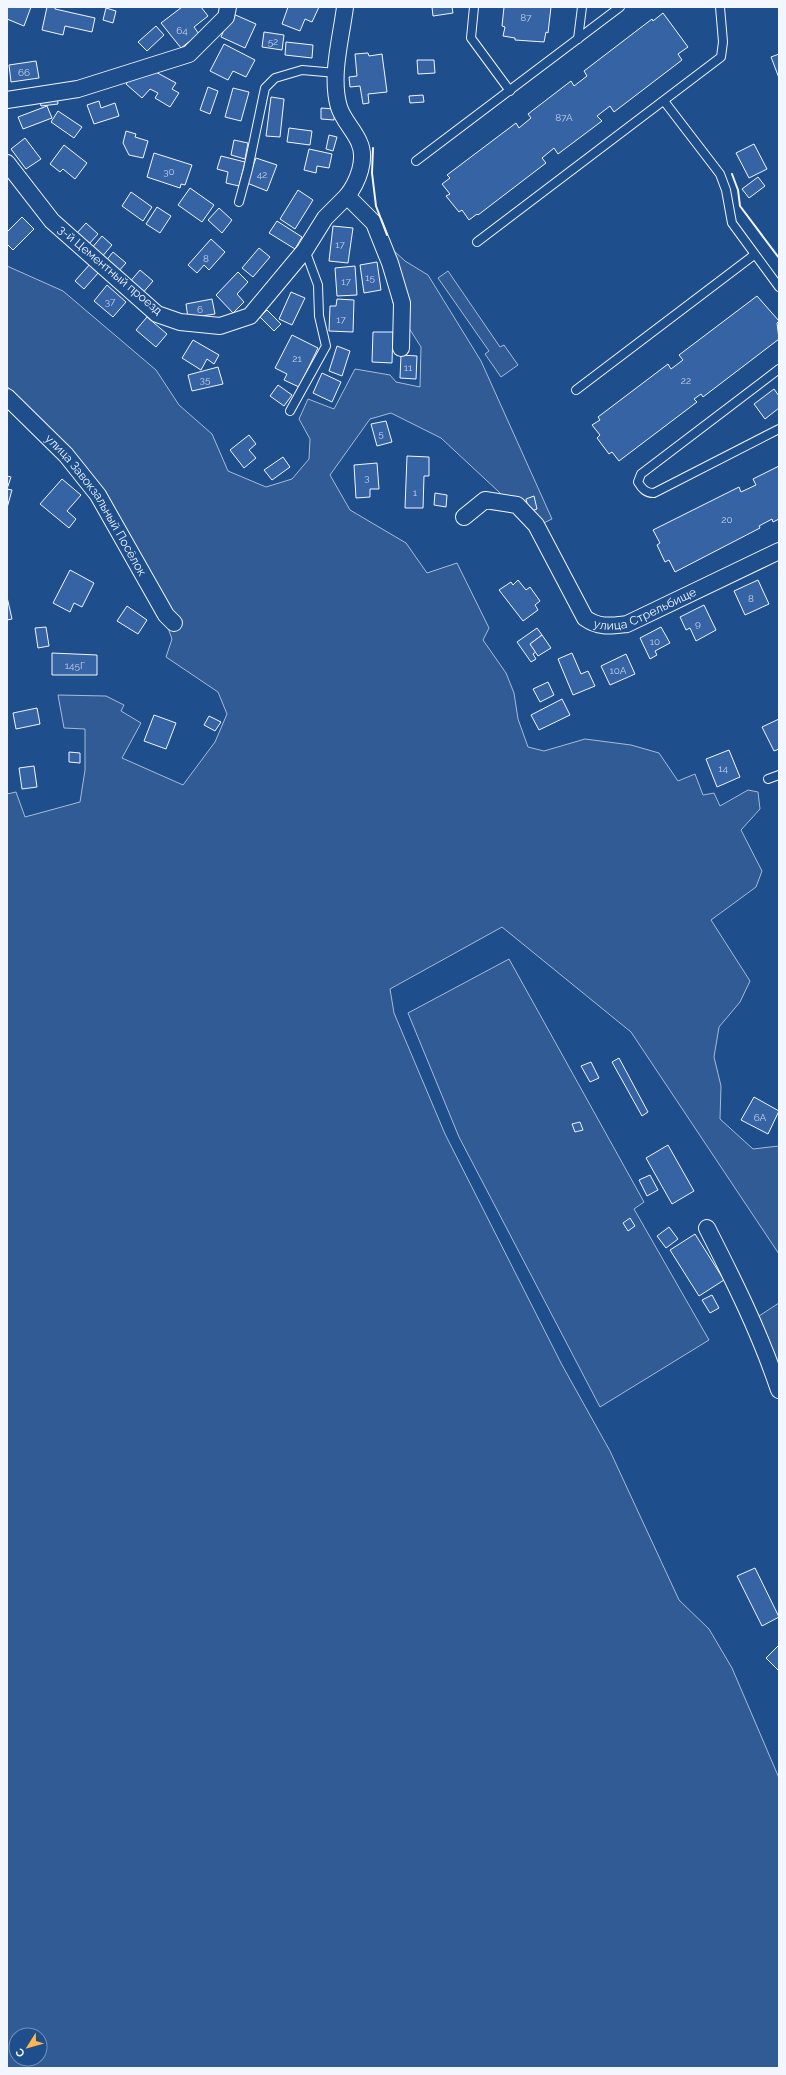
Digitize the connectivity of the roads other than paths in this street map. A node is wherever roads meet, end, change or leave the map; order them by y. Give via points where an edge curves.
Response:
1 (228, 7) edge
2 (345, 7) edge
3 (474, 7) edge
4 (582, 7) edge
5 (620, 7) edge
6 (720, 7) edge
7 (578, 39) junction
8 (336, 73) junction
9 (510, 91) junction
10 (7, 100) edge
11 (664, 100) junction
12 (416, 161) dead end
13 (7, 163) edge
14 (347, 196) junction
15 (239, 202) dead end
16 (477, 242) dead end
17 (305, 250) junction
18 (754, 255) junction
19 (779, 287) edge
20 (401, 348) dead end
21 (779, 369) edge
22 (576, 390) dead end
23 (7, 397) edge
24 (290, 411) dead end
25 (779, 429) edge
26 (464, 517) dead end
27 (779, 552) edge
28 (174, 623) dead end
29 (779, 775) edge
30 (768, 779) dead end
31 (707, 1228) dead end
32 (779, 1390) edge

1 - 10 street via 226,17 189,54 78,89
2 - 8 street, 3-й Цементный проезд
3 - 9 lane via 471,38
4 - 7 lane
5 - 7 lane
6 - 11 lane via 723,42 721,56
7 - 9 lane
8 - 14 street, 3-й Цементный проезд via 339,108 360,142 362,155 356,184
8 - 15 lane via 302,70 276,78 266,88
9 - 12 lane
11 - 16 lane
11 - 18 lane via 724,182 732,223
13 - 17 street, 3-й Цементный проезд via 52,221 157,314 180,322 220,326 250,316
14 - 17 street, 3-й Цементный проезд via 325,218
14 - 20 street via 374,223 390,263 402,303
17 - 24 lane via 318,285 319,316 326,346
18 - 19 lane
18 - 22 lane
21 - 25 lane via 641,474 638,482 642,489 654,493
23 - 28 street, улица Завокзальный Посёлок via 66,455 98,494 166,615
26 - 27 street, улица Стрельбище via 485,500 516,505 536,525 585,618 593,624 606,626 627,624
29 - 30 lane
31 - 32 street via 747,1307 767,1353

